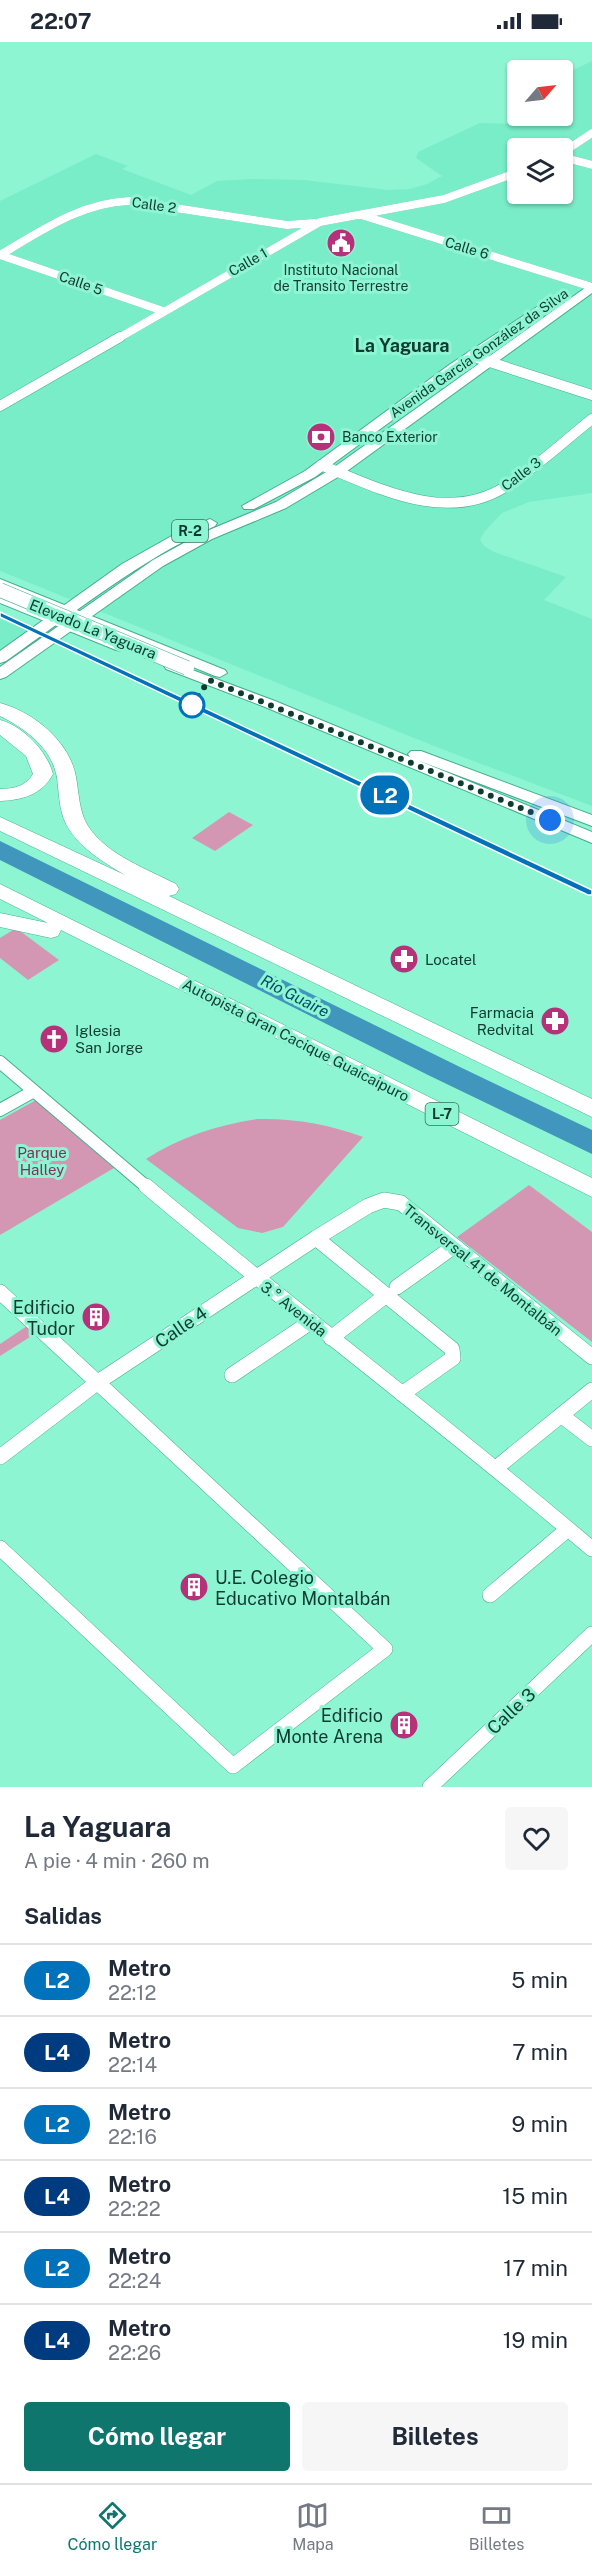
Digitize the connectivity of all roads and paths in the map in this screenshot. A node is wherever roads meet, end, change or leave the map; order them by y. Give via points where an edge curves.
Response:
1 (592, 133) edge
2 (573, 147) edge
3 (573, 159) edge
4 (592, 165) edge
5 (507, 176) edge
6 (357, 214) junction
7 (320, 222) junction
8 (0, 255) edge
9 (592, 273) edge
10 (578, 283) junction
11 (592, 287) edge
12 (163, 311) junction
13 (471, 356) junction
14 (488, 362) junction
15 (592, 395) edge
16 (0, 406) edge
17 (592, 419) edge
18 (321, 465) junction
19 (338, 471) junction
20 (0, 583) edge
21 (0, 591) edge
22 (0, 598) edge
23 (67, 610) junction
24 (83, 616) junction
25 (61, 623) junction
26 (0, 658) edge
27 (0, 674) edge
28 (275, 701) junction
29 (2, 711) edge
30 (0, 795) edge
31 (592, 821) edge
32 (0, 823) edge
33 (592, 838) edge
34 (0, 891) edge
35 (0, 907) edge
36 (0, 920) edge
37 (51, 931) junction
38 (317, 974) junction
39 (293, 1039) junction
40 (0, 1062) edge
41 (34, 1091) junction
42 (592, 1109) edge
43 (0, 1110) edge
44 (592, 1188) edge
45 (368, 1206) joint
46 (316, 1238) junction
47 (453, 1247) junction
48 (255, 1278) junction
49 (0, 1292) edge
50 (391, 1292) junction
51 (312, 1322) junction
52 (331, 1338) junction
53 (592, 1357) edge
54 (232, 1375) dead end
55 (98, 1382) junction
56 (592, 1390) edge
57 (402, 1394) junction
58 (561, 1415) junction
59 (592, 1439) edge
60 (0, 1456) edge
61 (496, 1468) junction
62 (568, 1529) junction
63 (0, 1548) edge
64 (592, 1549) edge
65 (490, 1595) dead end
66 (592, 1634) edge
67 (430, 1787) edge

1 - 2 street
3 - 4 street
5 - 6 street, Calle 1 via 444,199
6 - 7 street, Calle 1
6 - 10 street, Calle 6
7 - 8 street, Calle 2 via 287,225 129,201 105,202 92,205
7 - 12 street, Calle 1
8 - 12 street, Calle 5
9 - 10 main road, Avenida García González da Silva / R-2
10 - 11 street, Calle 6
10 - 13 main road, Avenida García González da Silva / R-2
11 - 14 main road, Avenida García González da Silva / R-2
12 - 16 street, Calle 1
13 - 14 street
13 - 18 main road, Avenida García González da Silva / R-2
14 - 15 street
14 - 19 main road, Avenida García González da Silva / R-2
17 - 19 street, Calle 3 via 491,496 471,501 420,501
18 - 19 street, Calle 3
18 - 23 main road, Avenida García González da Silva / R-2 via 261,501 150,553
19 - 24 main road, Avenida García González da Silva / R-2 via 281,505 158,563
20 - 23 main road
21 - 28 main road, Elevado La Yaguara, bridge
22 - 25 main road
23 - 24 main road
23 - 25 main road, Avenida García González da Silva / R-2
24 - 25 main road, Avenida García González da Silva / R-2
24 - 28 main road
25 - 26 main road, Avenida García González da Silva / R-2
25 - 27 main road, Avenida García González da Silva / R-2
25 - 28 main road
28 - 31 main road
28 - 33 main road
29 - 30 highway via 40,762 43,774 32,788
29 - 38 highway via 32,727 49,742 64,769 70,807 80,829 95,845 139,873 287,951
32 - 38 highway
34 - 39 highway, Autopista Gran Cacique Guaicaipuro / L-7
35 - 37 highway
36 - 37 highway
37 - 39 highway
38 - 42 highway
39 - 44 highway, Autopista Gran Cacique Guaicaipuro / L-7
40 - 41 street, 3.° Avenida
41 - 43 street
41 - 48 street, 3.° Avenida
45 - 46 street, Calle 4
45 - 47 street, Transversal 41 de Montalbán via 384,1200 400,1203
46 - 48 street, Calle 4
46 - 50 street
47 - 50 street
47 - 53 street, Transversal 41 de Montalbán
48 - 51 street, 3.° Avenida
48 - 55 street, Calle 4
49 - 55 street
50 - 52 street
50 - 57 street via 454,1354
51 - 52 street, 3.° Avenida
51 - 54 street
52 - 57 street, 3.° Avenida
55 - 60 street, Calle 4
55 - 63 street via 385,1649 232,1766
56 - 58 street
57 - 61 street, 3.° Avenida
58 - 59 street
58 - 61 street
61 - 62 street, 3.° Avenida
62 - 64 street, 3.° Avenida
62 - 65 street
66 - 67 street, Calle 3

